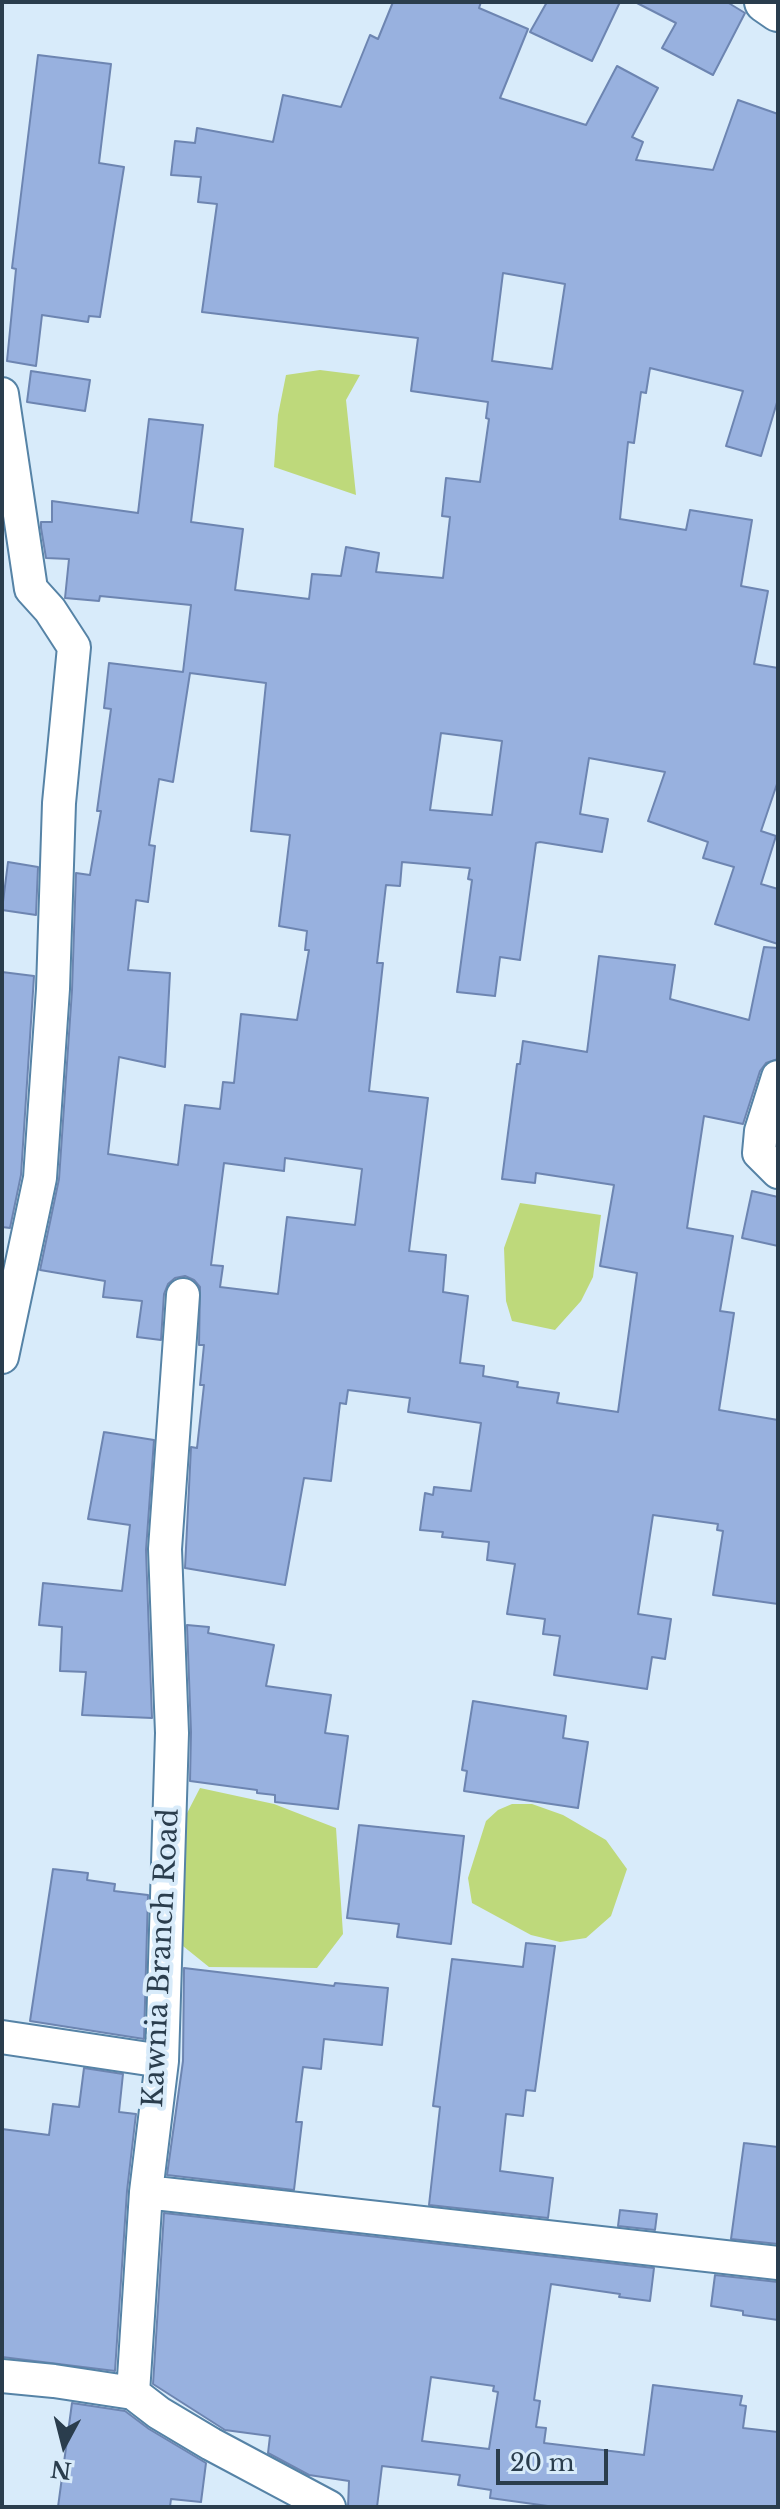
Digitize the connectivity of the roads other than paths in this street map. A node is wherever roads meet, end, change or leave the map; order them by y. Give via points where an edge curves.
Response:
1 (765, 2) edge
2 (778, 11) edge
3 (2, 394) edge
4 (778, 1077) edge
5 (778, 1172) edge
6 (183, 1295) dead end
7 (2, 1357) edge
8 (2, 2037) edge
9 (162, 2061) junction
10 (146, 2192) junction
11 (778, 2263) edge
12 (2, 2376) edge
13 (133, 2393) junction
14 (329, 2507) edge

1 - 2 street
3 - 7 street via 31,589 74,647 59,803 40,1178
4 - 5 street via 759,1153
6 - 9 street, Kawnia Branch Road via 165,1549 172,1733
8 - 9 street
9 - 10 street, Kawnia Branch Road
10 - 11 street
10 - 13 street, Kawnia Branch Road
12 - 13 street
13 - 14 street via 211,2444

